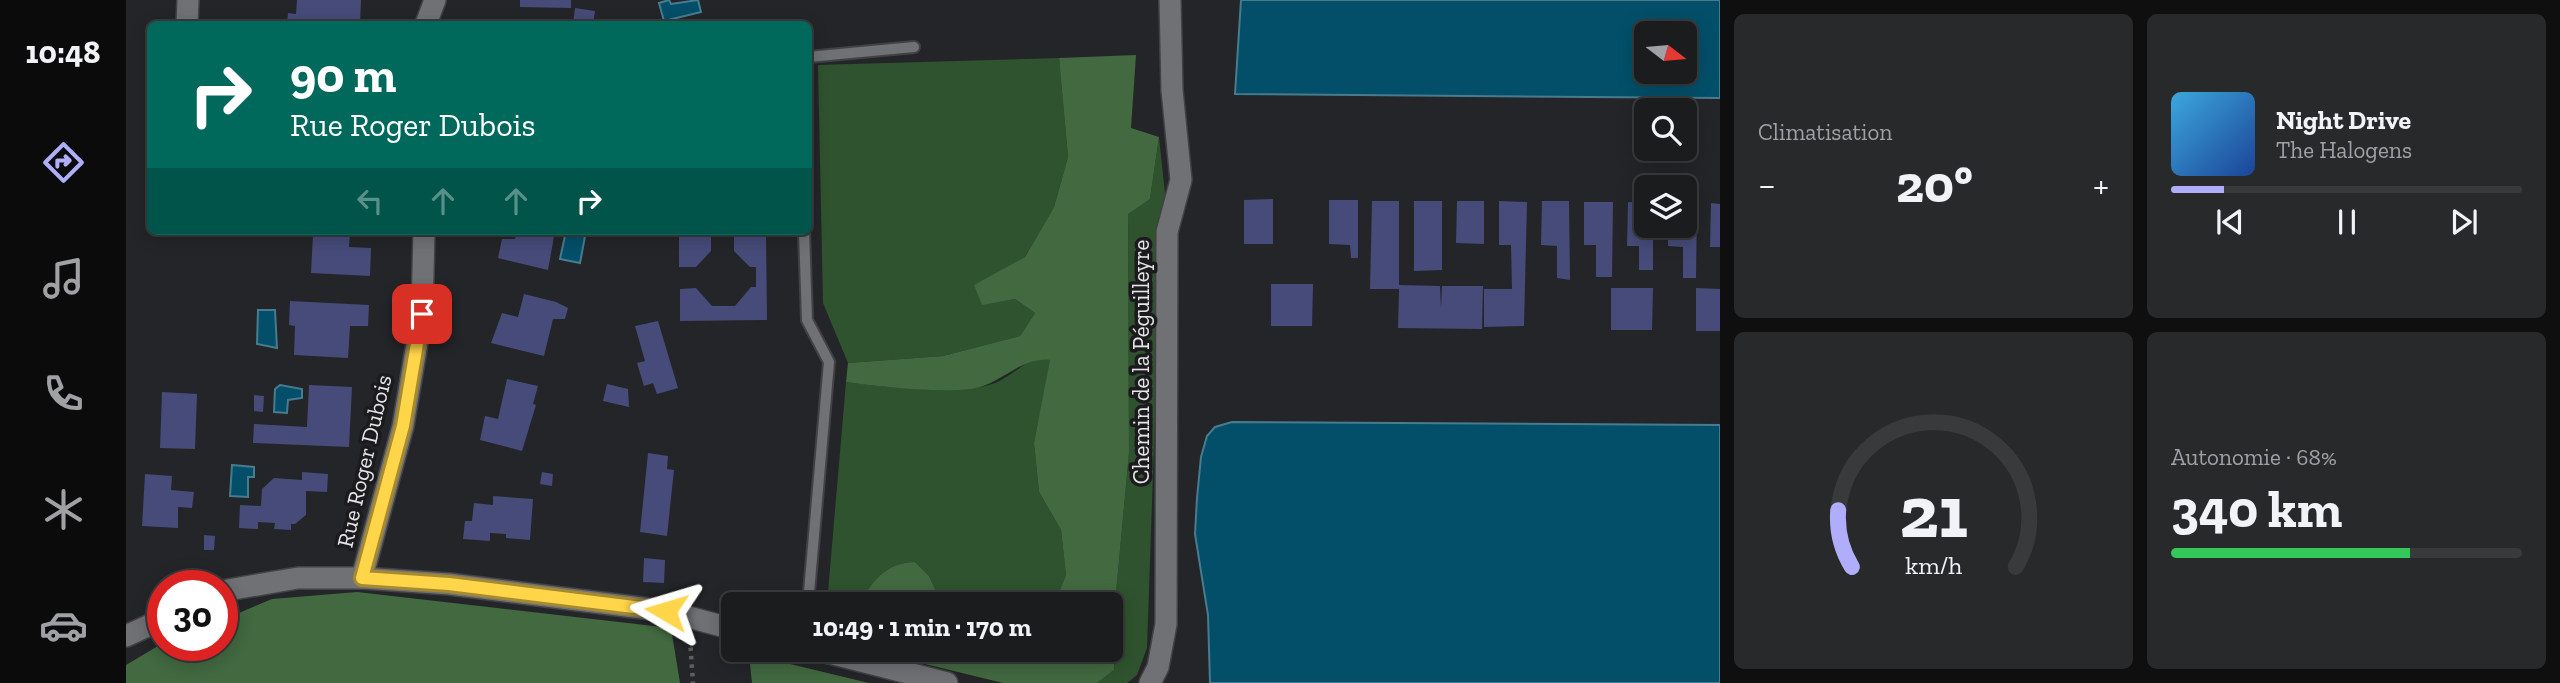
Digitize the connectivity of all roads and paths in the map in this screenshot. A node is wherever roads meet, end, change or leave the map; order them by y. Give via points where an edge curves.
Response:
1 (188, 0) edge
2 (435, 0) edge
3 (1170, 0) edge
4 (187, 21) edge
5 (427, 21) edge
6 (914, 47) dead end
7 (812, 57) edge
8 (424, 235) edge
9 (804, 235) edge
10 (362, 578) junction
11 (238, 588) edge
12 (809, 592) edge
13 (688, 617) junction
14 (147, 626) edge
15 (721, 626) edge
16 (126, 636) edge
17 (865, 662) edge
18 (693, 683) edge
19 (947, 683) edge
20 (1150, 683) edge

1 - 4 street
2 - 5 street
3 - 20 street, Chemin de la Péguilleyre via 1171,90 1181,180 1167,232 1166,624 1158,667
6 - 7 lane
8 - 10 street, Rue Roger Dubois via 422,314 403,426
9 - 12 lane via 807,320 829,362
10 - 11 street via 298,578
10 - 13 street via 462,585
13 - 15 street
13 - 18 path
14 - 16 street
17 - 19 street

